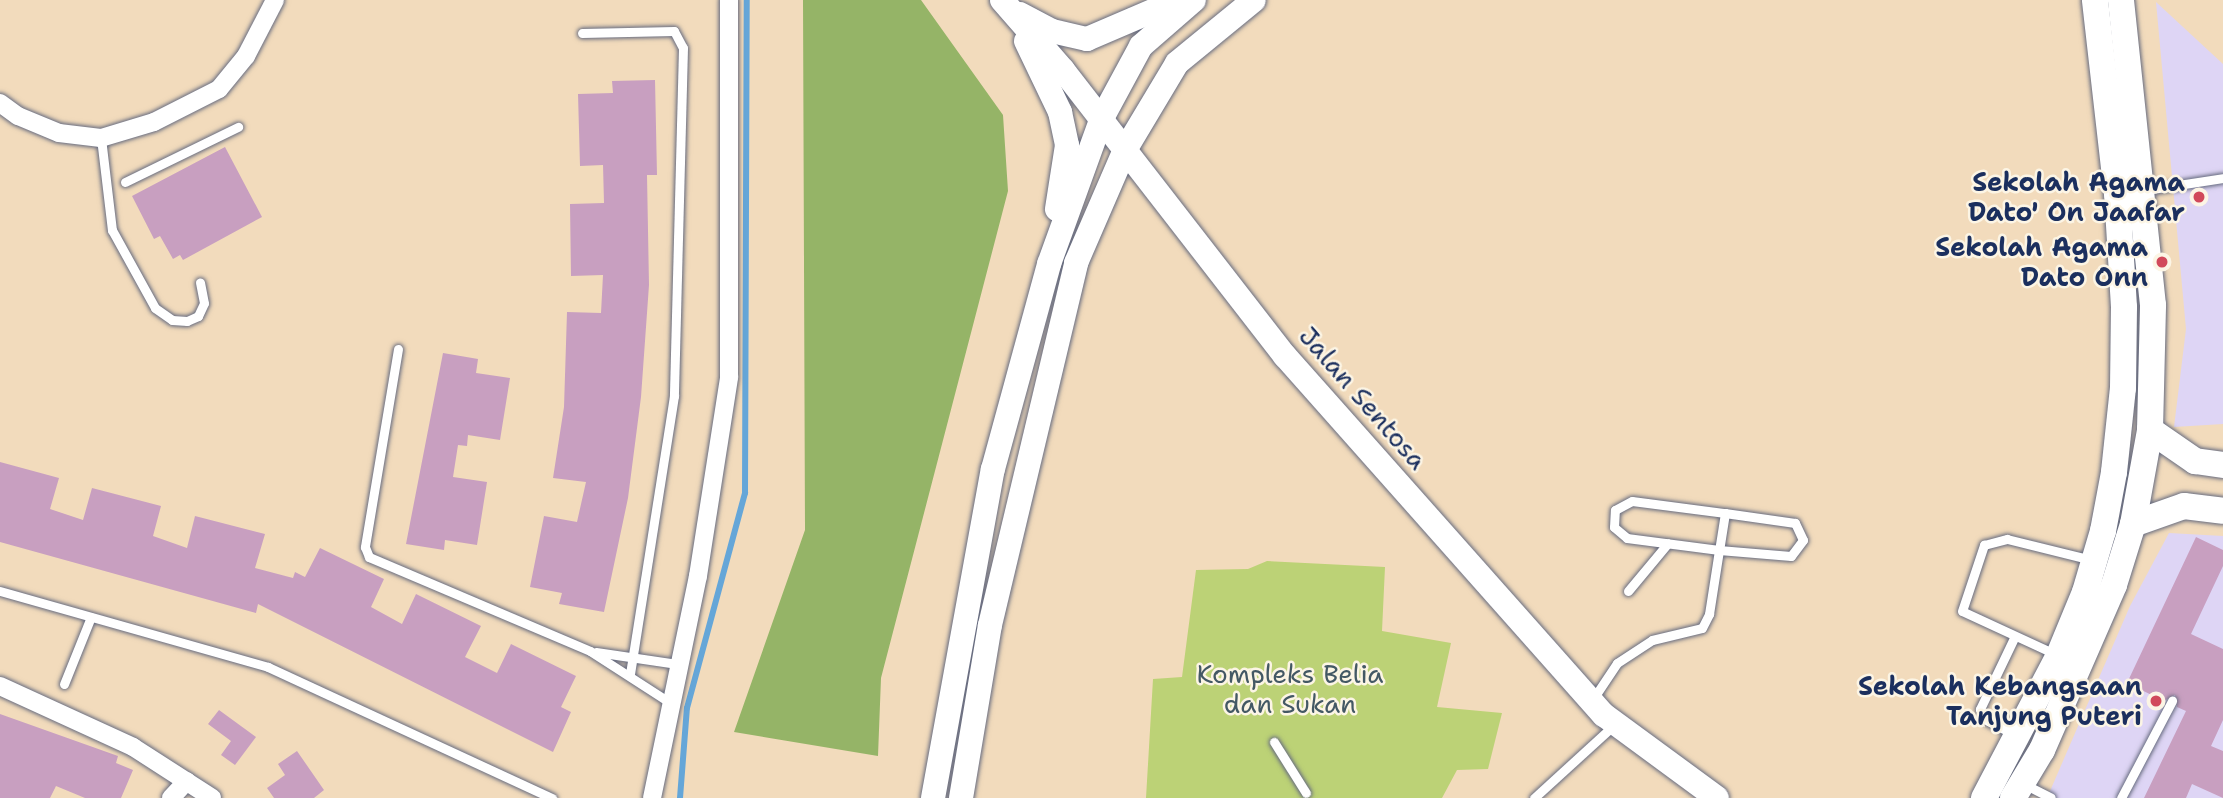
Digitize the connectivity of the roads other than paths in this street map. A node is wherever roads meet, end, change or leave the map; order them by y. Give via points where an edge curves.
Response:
1 (275, 0) edge
2 (729, 0) edge
3 (1178, 0) edge
4 (1194, 0) edge
5 (1254, 0) edge
6 (2095, 0) edge
7 (2121, 0) edge
8 (1006, 5) edge
9 (582, 33) dead end
10 (0, 103) edge
11 (1101, 120) junction
12 (238, 127) dead end
13 (101, 138) junction
14 (1125, 150) junction
15 (2223, 178) edge
16 (125, 182) dead end
17 (2144, 190) junction
18 (1049, 264) junction
19 (200, 282) dead end
20 (398, 349) dead end
21 (2150, 430) junction
22 (2223, 465) edge
23 (2223, 511) edge
24 (1724, 513) junction
25 (2133, 524) junction
26 (1668, 543) junction
27 (1719, 550) junction
28 (2094, 561) junction
29 (0, 591) edge
30 (1628, 591) dead end
31 (91, 617) junction
32 (2014, 638) junction
33 (590, 651) junction
34 (2059, 655) junction
35 (633, 657) junction
36 (677, 664) junction
37 (630, 674) junction
38 (64, 684) dead end
39 (0, 686) edge
40 (1592, 700) junction
41 (2172, 701) dead end
42 (669, 702) junction
43 (1616, 724) junction
44 (2019, 737) junction
45 (1274, 742) dead end
46 (187, 781) junction
47 (2017, 791) edge
48 (1305, 796) edge
49 (171, 798) edge
50 (212, 798) edge
51 (552, 798) edge
52 (652, 798) edge
53 (933, 798) edge
54 (961, 798) edge
55 (1534, 798) edge
56 (1717, 798) edge
57 (1984, 798) edge
58 (2051, 798) edge
59 (2121, 798) edge

1 - 13 street via 246,56 219,89 154,122
2 - 36 street via 729,377 698,576
3 - 8 main road via 1087,39 1052,30
4 - 11 main road via 1141,46
5 - 14 main road via 1177,64
6 - 28 main road via 2117,194 2124,307 2123,388 2114,471
7 - 17 main road
8 - 11 main road, Jalan Sentosa
8 - 18 main road via 1060,112 1067,145
9 - 35 lane via 674,31 683,48 674,396
10 - 13 street via 59,133
11 - 14 main road, Jalan Sentosa
11 - 18 main road
12 - 16 lane
13 - 19 lane via 112,230 155,308 172,320 198,316 204,303
14 - 40 main road, Jalan Sentosa via 1285,356
14 - 54 main road via 1076,263 1059,322 990,625
15 - 17 lane
17 - 21 main road via 2152,305
18 - 53 main road via 993,469
20 - 33 lane via 365,547 369,557
21 - 22 main road via 2195,461
21 - 25 main road
23 - 25 main road via 2184,506
24 - 26 lane via 1632,501 1615,510 1614,527 1621,536
24 - 27 lane
24 - 27 lane via 1795,523 1802,543 1791,556
25 - 47 main road via 2098,626
26 - 27 lane
26 - 30 lane
27 - 40 lane via 1709,614 1702,628 1652,640 1617,663
28 - 32 lane via 2007,539 1984,545 1962,611
28 - 34 main road
29 - 31 lane
31 - 38 lane
31 - 51 lane via 268,667
32 - 34 lane
32 - 44 lane via 1980,709 1989,721
33 - 35 lane
33 - 37 lane
34 - 44 main road
35 - 36 lane
35 - 37 lane
36 - 42 street
37 - 42 lane
39 - 46 street via 133,747
40 - 43 main road, Jalan Sentosa
41 - 59 lane
42 - 52 street
43 - 55 lane
43 - 56 main road, Jalan Sentosa
44 - 57 main road
45 - 48 lane
46 - 49 street
46 - 50 street
47 - 58 lane

